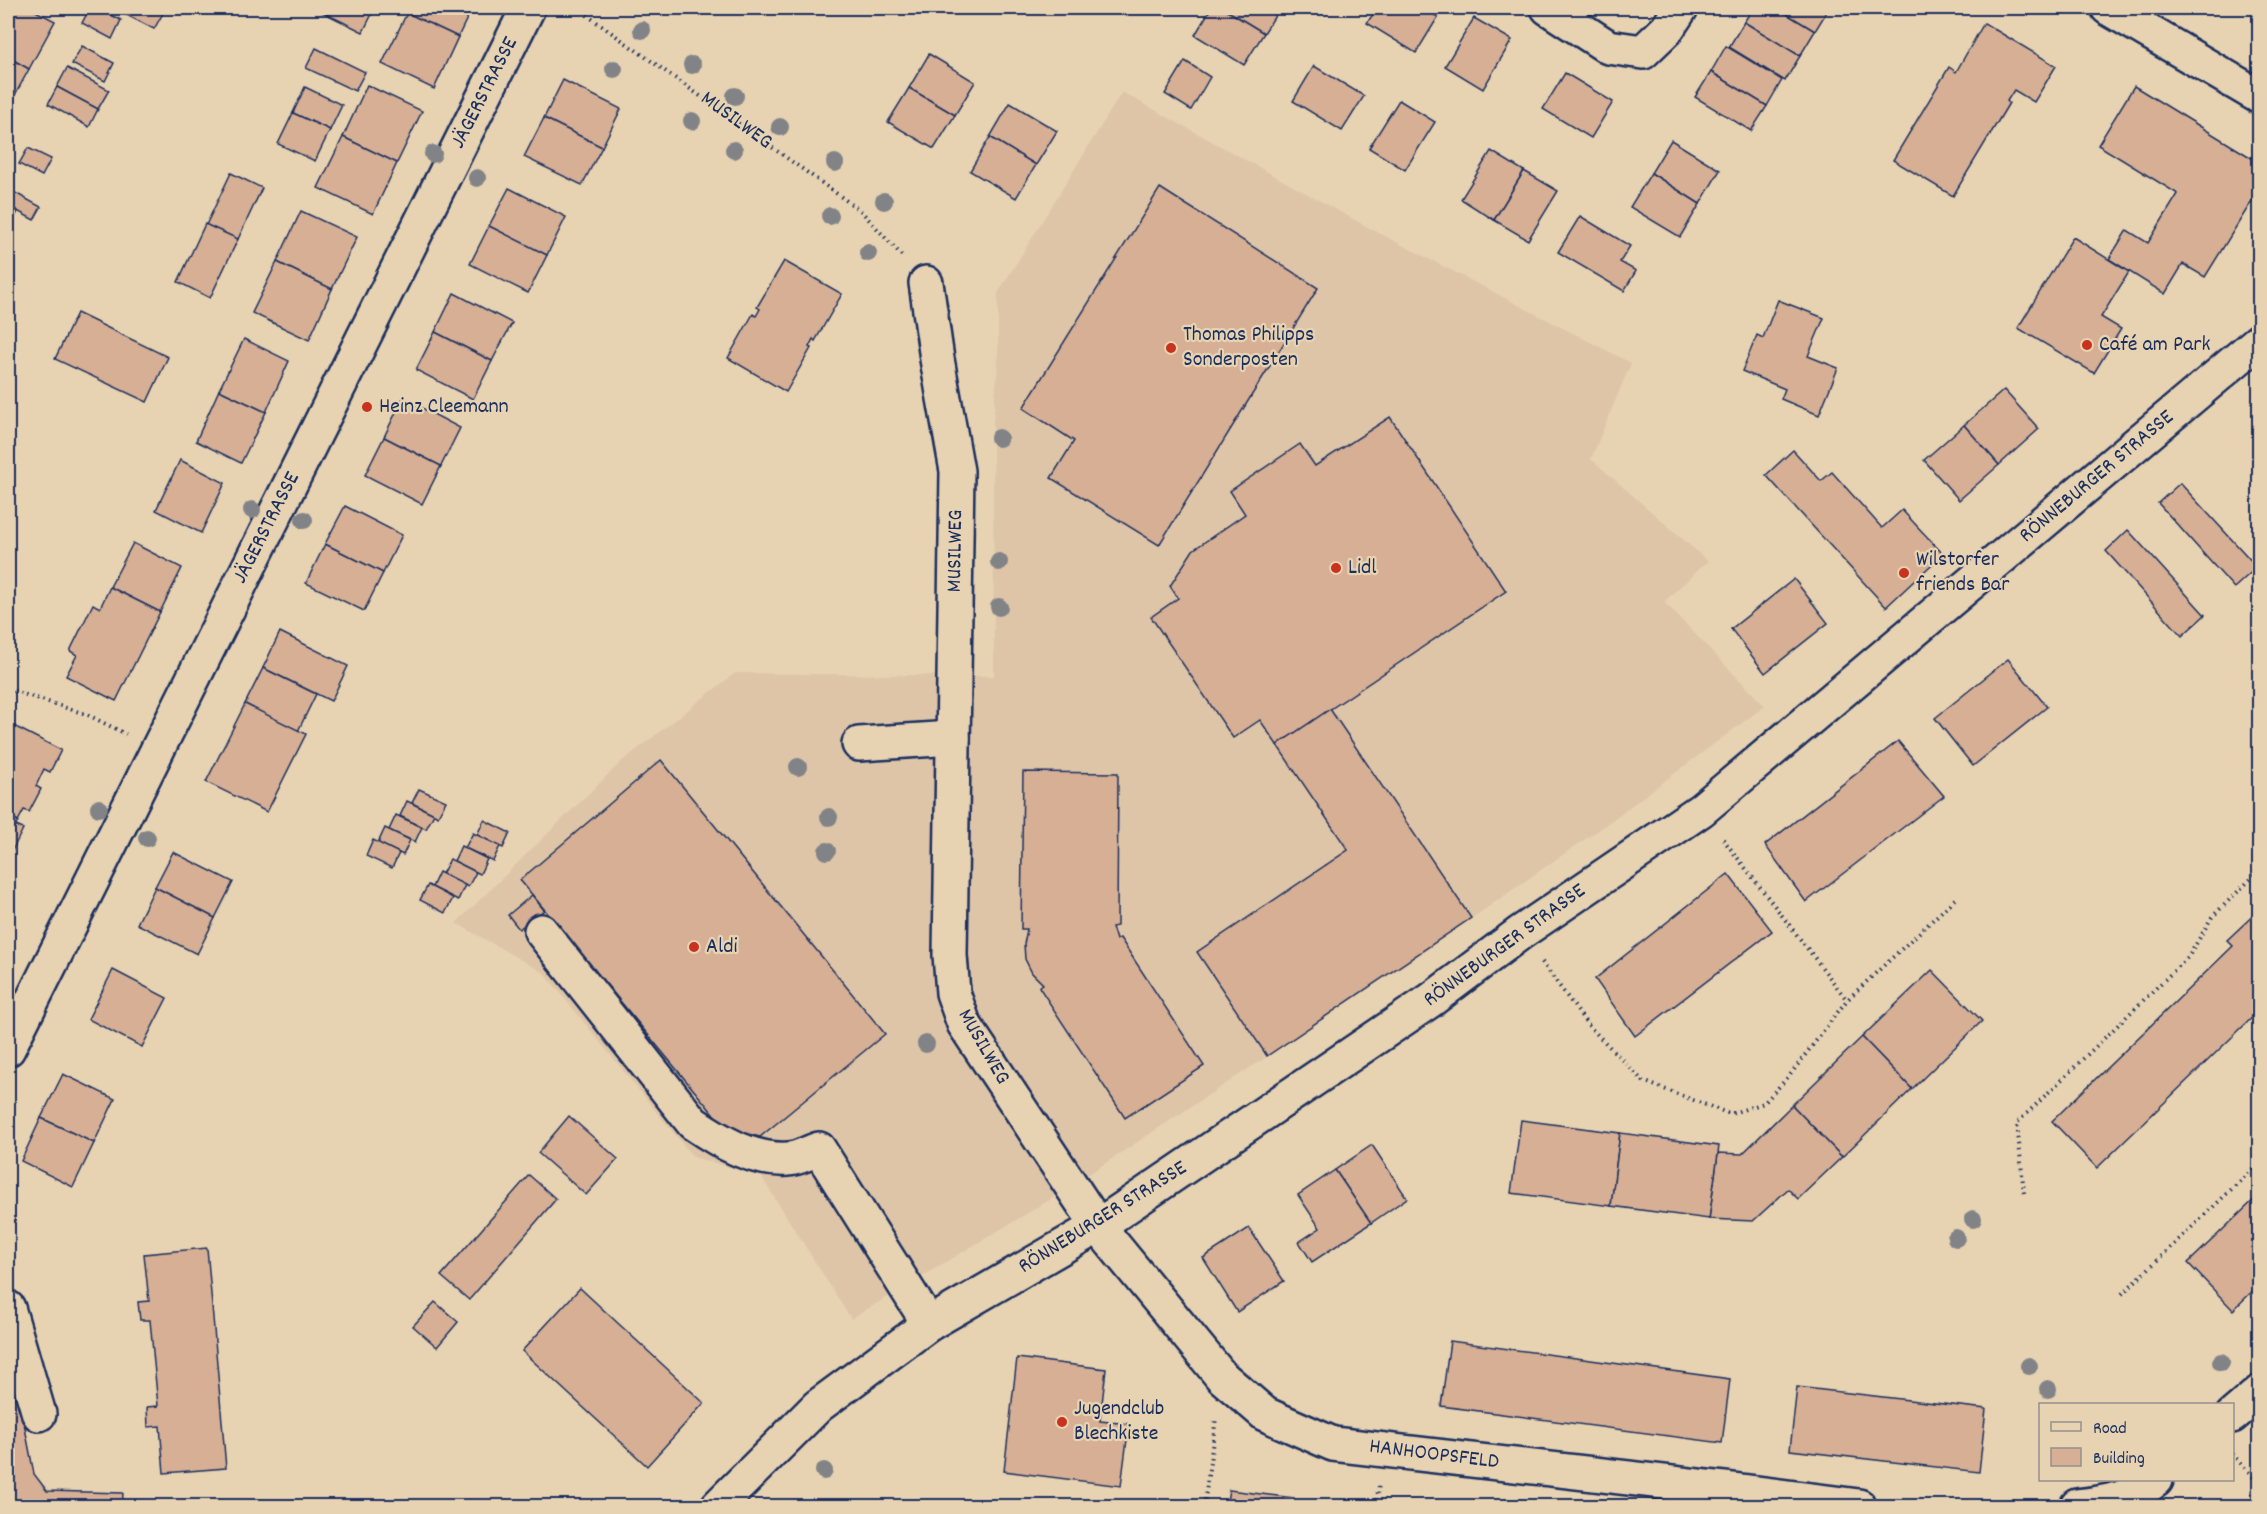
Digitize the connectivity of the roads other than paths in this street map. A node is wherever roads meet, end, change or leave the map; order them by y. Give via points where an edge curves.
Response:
1 (528, 8) edge
2 (1548, 8) edge
3 (1681, 8) edge
4 (2108, 8) edge
5 (2259, 97) edge
6 (926, 283) road end
7 (2259, 340) edge
8 (953, 738) junction
9 (859, 744) dead end
10 (541, 931) dead end
11 (8, 1049) edge
12 (1098, 1226) junction
13 (8, 1308) edge
14 (929, 1324) junction
15 (2259, 1392) edge
16 (39, 1414) dead end
17 (2234, 1414) edge
18 (2153, 1481) edge
19 (718, 1506) edge
20 (1859, 1506) edge
21 (2077, 1506) edge

1 - 11 street, JÄGERSTRASSE
2 - 3 street via 1608,47 1643,52 1667,29
4 - 5 street
6 - 8 street, MUSILWEG via 957,471
7 - 12 street, RÖNNEBURGER STRASSE via 1701,810 1520,933 1431,1000
8 - 9 street
8 - 12 street, MUSILWEG via 953,993 964,1024
10 - 14 street via 693,1123 741,1151 764,1157 789,1160 819,1149
12 - 14 street, RÖNNEBURGER STRASSE
12 - 20 street, HANHOOPSFELD via 1222,1377 1265,1414 1333,1444
13 - 16 street
14 - 19 street, RÖNNEBURGER STRASSE via 818,1406
15 - 17 street
18 - 21 street via 2134,1494

